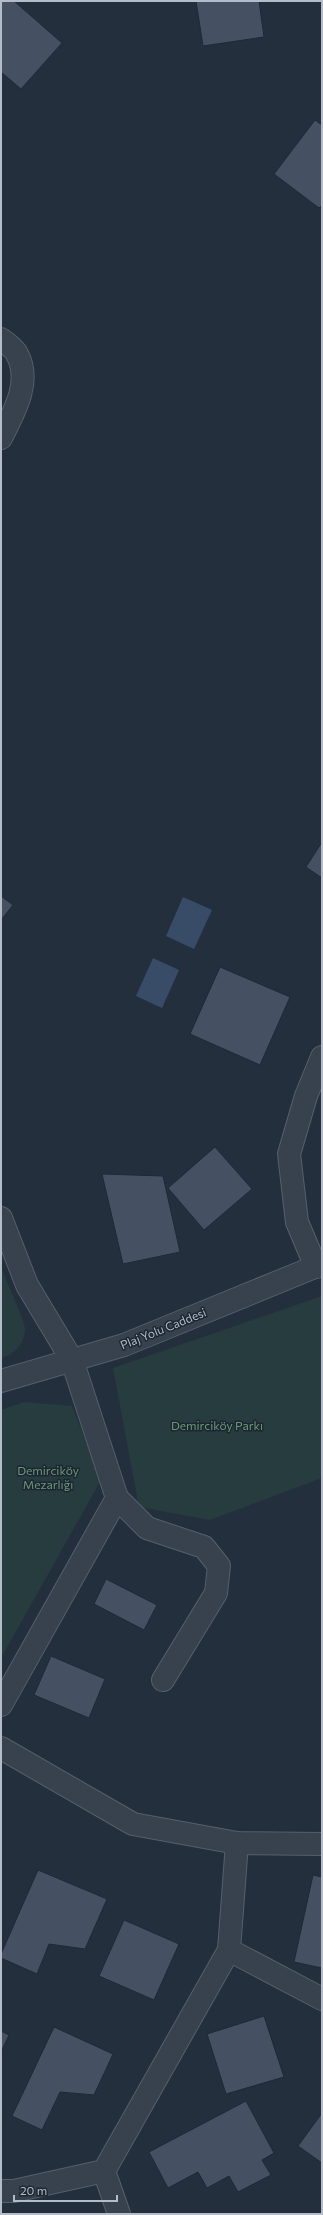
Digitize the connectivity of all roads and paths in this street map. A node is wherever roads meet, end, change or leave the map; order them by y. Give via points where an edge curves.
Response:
1 (1, 339) edge
2 (1, 438) edge
3 (322, 1057) edge
4 (1, 1218) edge
5 (319, 1266) edge
6 (72, 1360) junction
7 (1, 1381) edge
8 (117, 1498) junction
9 (163, 1680) dead end
10 (1, 1705) edge
11 (1, 1748) edge
12 (237, 1843) junction
13 (322, 1844) edge
14 (229, 1950) junction
15 (322, 1999) edge
16 (104, 2172) junction
17 (1, 2191) edge
18 (118, 2214) edge

1 - 2 street via 16,352 24,373 20,400
3 - 5 street via 306,1096 289,1154 297,1222
4 - 6 street via 27,1285
5 - 6 street, Plaj Yolu Caddesi via 124,1345
6 - 7 street, Plaj Yolu Caddesi
6 - 8 street
8 - 9 street via 147,1528 204,1547 219,1566 216,1593
8 - 10 street
11 - 12 street via 133,1824
12 - 13 street
12 - 14 street
14 - 15 street
14 - 16 street
16 - 17 street via 14,2191
16 - 18 street

